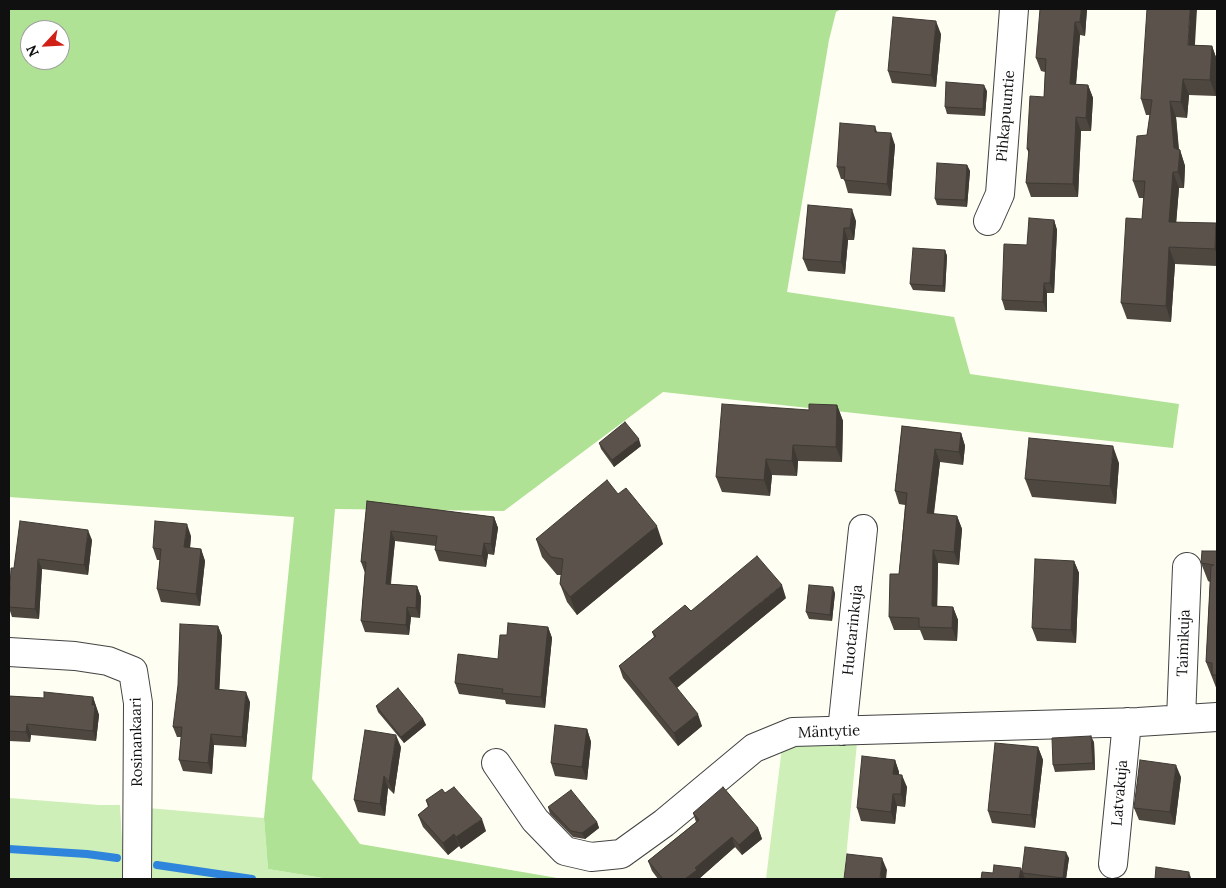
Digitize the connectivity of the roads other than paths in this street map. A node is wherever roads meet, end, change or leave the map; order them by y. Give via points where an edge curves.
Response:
1 (1014, 9) edge
2 (988, 221) dead end
3 (863, 529) dead end
4 (1187, 567) dead end
5 (9, 652) edge
6 (1217, 717) edge
7 (1181, 719) junction
8 (1127, 722) junction
9 (842, 731) junction
10 (496, 763) dead end
11 (1113, 864) dead end
12 (137, 879) edge

1 - 2 street, Pihkapuuntie via 1000,194
3 - 9 street, Huotarinkuja
4 - 7 street, Taimikuja
5 - 12 street, Rosinankaari via 90,658 133,671 138,703
6 - 7 street, Mäntytie
7 - 8 street, Mäntytie
8 - 9 street, Mäntytie
8 - 11 street, Latvakuja
9 - 10 street, Mäntytie via 792,732 754,748 664,823 621,854 591,858 565,851 536,820

